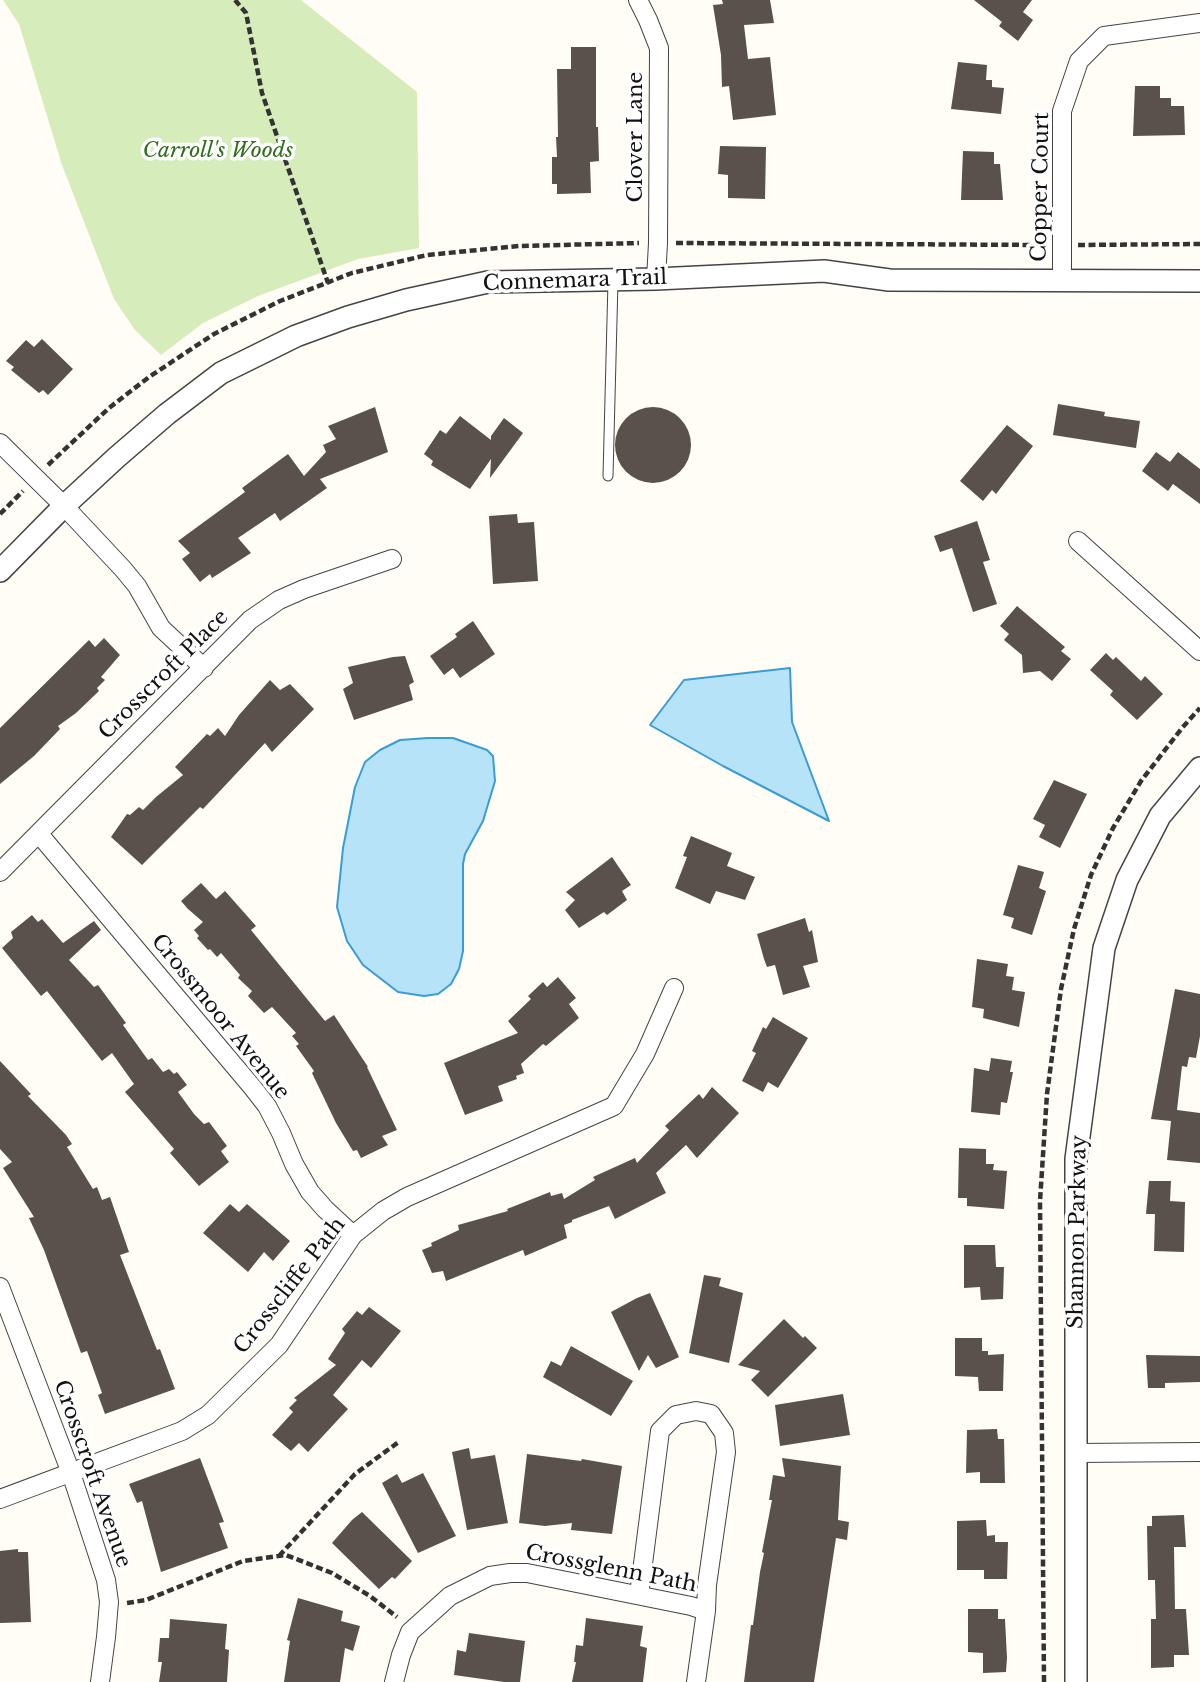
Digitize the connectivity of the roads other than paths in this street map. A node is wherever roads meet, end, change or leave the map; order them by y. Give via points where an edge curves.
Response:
1 (638, 0) edge
2 (1200, 23) edge
3 (656, 278) junction
4 (613, 280) junction
5 (1062, 281) junction
6 (1200, 281) edge
7 (0, 443) edge
8 (608, 476) dead end
9 (64, 506) junction
10 (1078, 541) dead end
11 (392, 559) dead end
12 (0, 571) edge
13 (1200, 651) edge
14 (204, 668) junction
15 (1200, 768) edge
16 (39, 834) junction
17 (0, 872) edge
18 (674, 988) dead end
19 (354, 1235) junction
20 (0, 1287) edge
21 (1200, 1452) edge
22 (1075, 1453) junction
23 (71, 1474) junction
24 (0, 1499) edge
25 (639, 1595) junction
26 (706, 1611) junction
27 (100, 1682) edge
28 (394, 1682) edge
29 (696, 1682) edge
30 (1076, 1682) edge

1 - 3 street, Clover Lane via 659,48
2 - 5 street, Copper Court via 1104,36 1079,61 1062,111
3 - 4 street, Connemara Trail
3 - 5 street, Connemara Trail via 824,271 889,280
4 - 8 lane
4 - 9 street, Connemara Trail via 488,282 394,303 296,336 221,373 167,414
5 - 6 street, Connemara Trail
7 - 9 street
9 - 12 street, Connemara Trail
9 - 14 street via 137,586 161,628
10 - 13 street
11 - 14 street, Crosscroft Place via 279,600 250,620
14 - 16 street, Crosscroft Place
15 - 22 street, Shannon Parkway via 1160,816 1127,880 1104,948 1076,1159
16 - 17 street, Crosscroft Place
16 - 19 street, Crossmoor Avenue via 253,1088 310,1192
18 - 19 street, Crosscliffe Path via 645,1054 614,1107 407,1197
19 - 23 street, Crosscliffe Path via 279,1345 208,1415 182,1431
20 - 23 street, Crosscroft Avenue
21 - 22 street
22 - 30 street, Shannon Parkway
23 - 24 street, Crosscliffe Path
23 - 27 street, Crosscroft Avenue via 106,1580
25 - 26 street, Crossglenn Path
25 - 26 street via 660,1431 676,1415 711,1414 724,1433 726,1452
25 - 28 street, Crossglenn Path via 527,1573 490,1576 450,1596 410,1632
26 - 29 street

